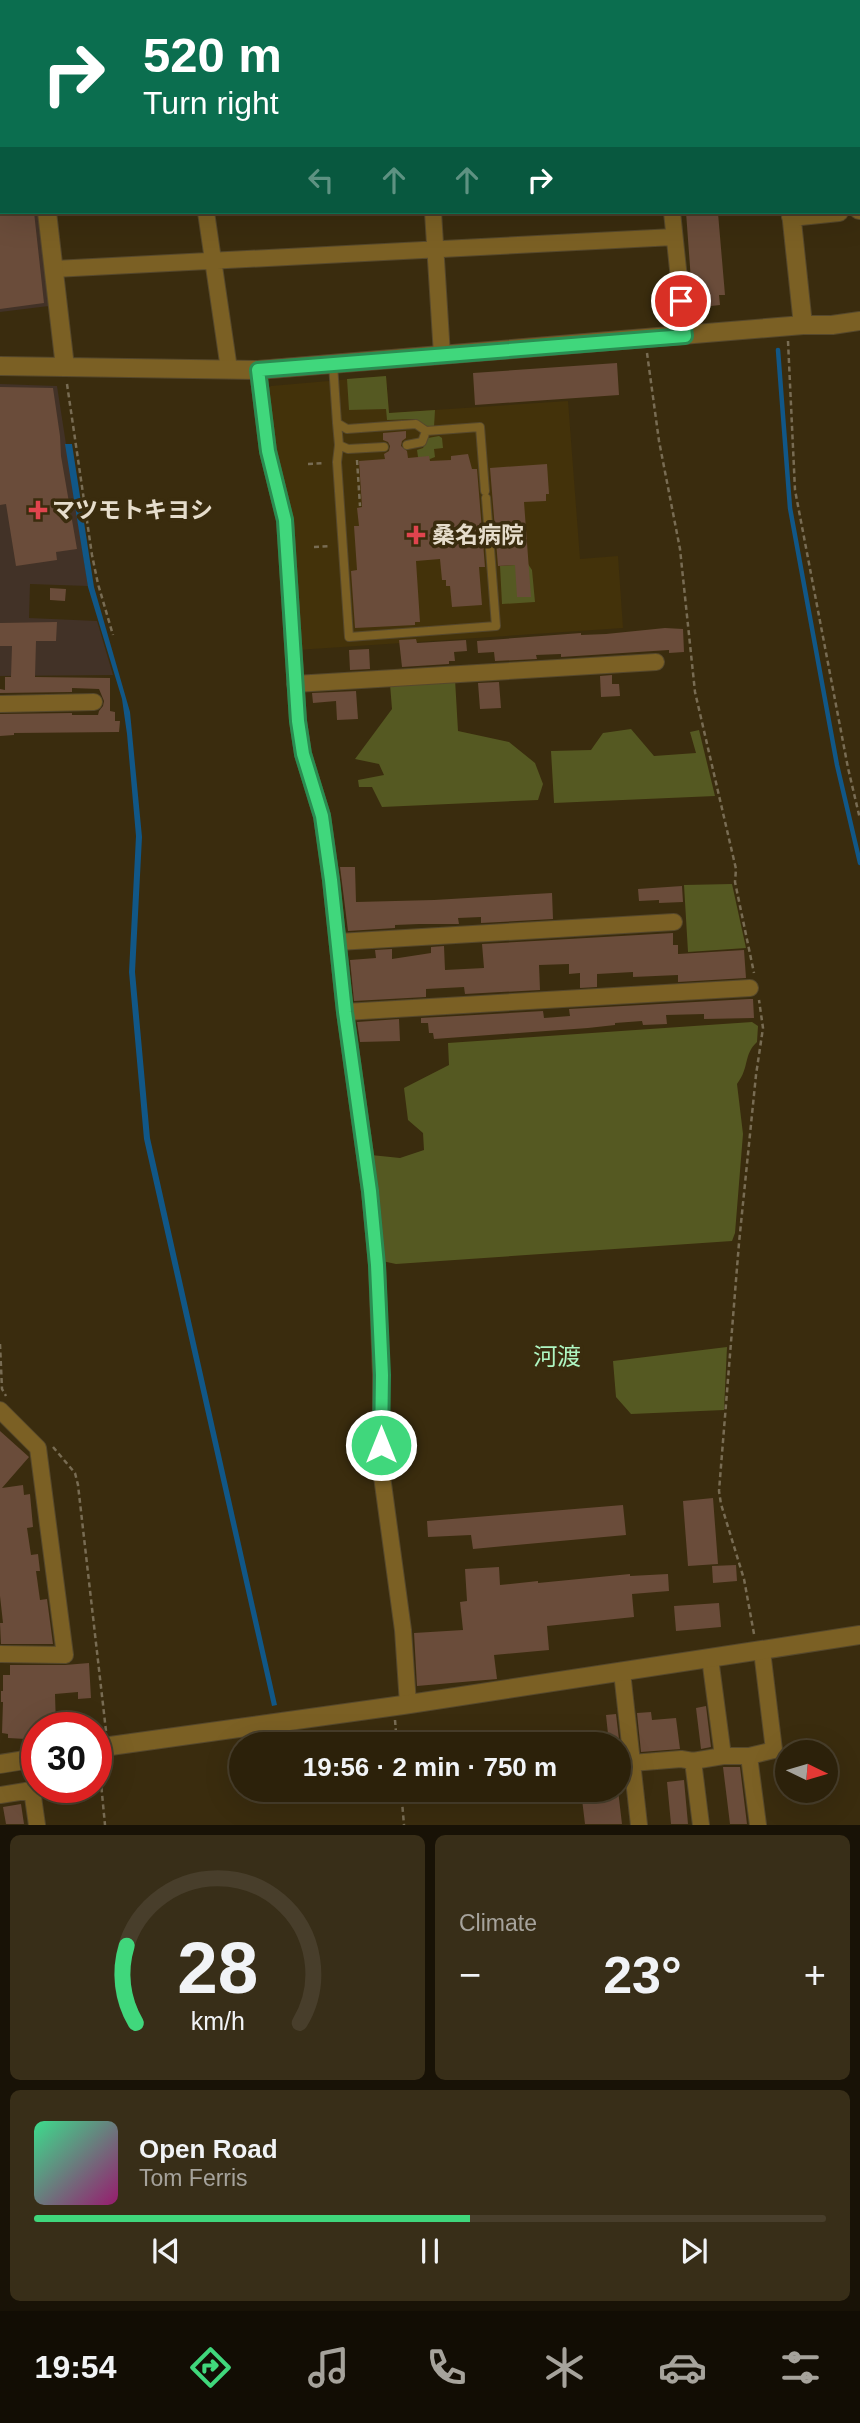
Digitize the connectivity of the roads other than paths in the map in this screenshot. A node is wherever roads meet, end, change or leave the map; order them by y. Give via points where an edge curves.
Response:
1 (47, 214) edge
2 (206, 214) edge
3 (433, 214) edge
4 (672, 214) edge
5 (791, 214) edge
6 (674, 237) junction
7 (435, 250) junction
8 (212, 262) junction
9 (54, 270) junction
10 (860, 321) edge
11 (795, 326) junction
12 (685, 336) junction
13 (442, 355) junction
14 (333, 364) junction
15 (0, 366) edge
16 (65, 368) junction
17 (229, 369) junction
18 (258, 370) junction
19 (337, 424) junction
20 (426, 430) junction
21 (339, 444) junction
22 (407, 445) dead end
23 (384, 447) dead end
24 (656, 662) dead end
25 (295, 684) junction
26 (94, 702) dead end
27 (0, 704) edge
28 (674, 922) dead end
29 (338, 942) junction
30 (750, 988) dead end
31 (345, 1012) junction
32 (4, 1405) edge
33 (860, 1635) edge
34 (762, 1651) junction
35 (0, 1654) edge
36 (710, 1658) junction
37 (622, 1672) junction
38 (401, 1705) junction
39 (112, 1746) edge
40 (723, 1756) junction
41 (749, 1756) junction
42 (21, 1761) edge
43 (693, 1761) junction
44 (632, 1763) junction
45 (0, 1764) edge
46 (0, 1795) edge
47 (37, 1825) edge
48 (639, 1825) edge
49 (701, 1825) edge
50 (758, 1825) edge

1 - 9 street
2 - 8 street
3 - 7 street
4 - 6 street
5 - 11 street
6 - 7 street
6 - 12 street
7 - 8 street
7 - 13 street
8 - 9 street
8 - 17 street
9 - 16 street
10 - 11 street
11 - 12 street
12 - 13 street
13 - 14 street
14 - 18 street
14 - 19 lane
15 - 16 street
16 - 17 street
17 - 18 street
18 - 25 street via 268,451 285,520
19 - 20 lane via 347,429 416,424
19 - 21 lane
20 - 21 lane via 480,427 496,626 349,637
20 - 22 lane via 422,442
21 - 23 lane via 348,449
24 - 25 street
25 - 29 street via 303,754 322,816
26 - 27 street
28 - 29 street
29 - 31 street
30 - 31 street
31 - 38 street via 377,1265 381,1469 403,1630
32 - 35 street via 37,1448 65,1656
33 - 34 street
34 - 36 street
34 - 41 street via 774,1750
36 - 37 street
36 - 40 street
37 - 38 street
37 - 44 street
38 - 39 street
40 - 41 street
40 - 43 street
41 - 50 street
42 - 45 street
43 - 44 street
43 - 49 street
44 - 48 street
46 - 47 street via 32,1790

